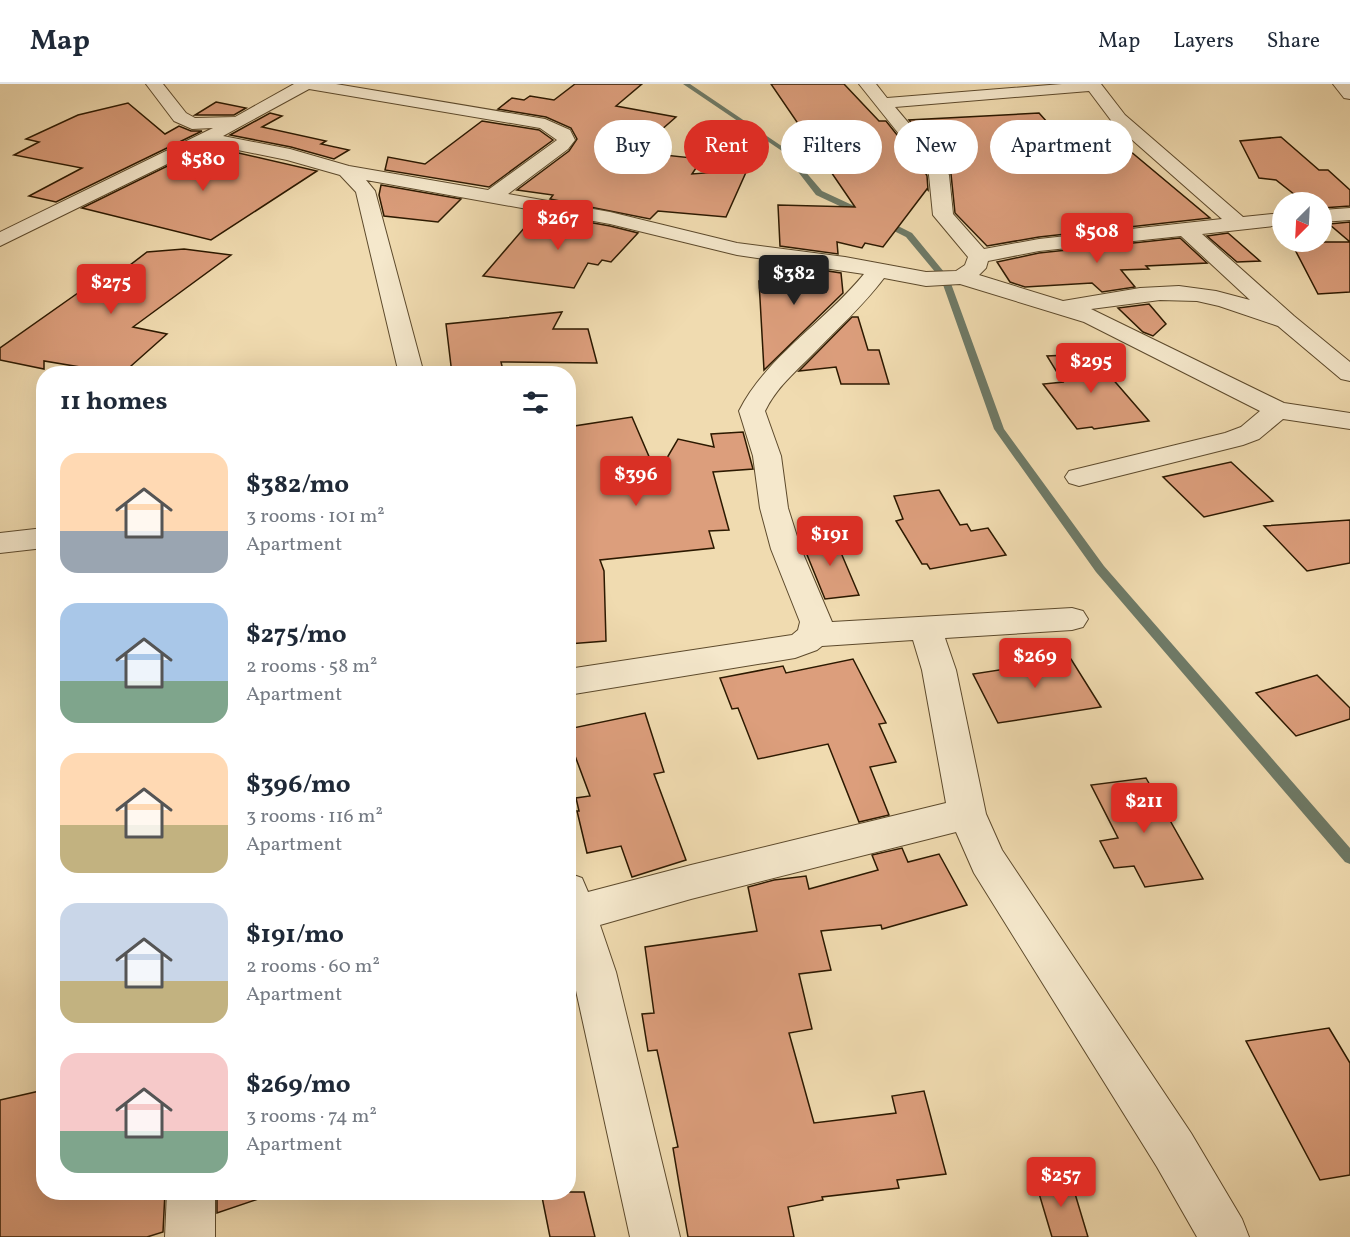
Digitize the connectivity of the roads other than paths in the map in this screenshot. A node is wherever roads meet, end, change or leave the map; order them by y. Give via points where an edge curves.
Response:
1 (154, 84) edge
2 (306, 84) edge
3 (867, 84) edge
4 (1341, 84) edge
5 (1093, 85) edge
6 (1350, 94) edge
7 (881, 103) junction
8 (242, 120) junction
9 (205, 138) junction
10 (347, 171) junction
11 (493, 196) junction
12 (1350, 214) edge
13 (1332, 215) edge
14 (1272, 220) edge
15 (1238, 223) junction
16 (1186, 230) junction
17 (0, 240) edge
18 (979, 256) junction
19 (878, 271) junction
20 (961, 277) junction
21 (1061, 308) junction
22 (1286, 321) junction
23 (410, 366) edge
24 (1350, 374) edge
25 (1277, 410) junction
26 (1350, 421) edge
27 (1079, 477) dead end
28 (36, 539) edge
29 (0, 543) edge
30 (1072, 619) dead end
31 (926, 629) junction
32 (813, 635) junction
33 (576, 681) edge
34 (967, 814) junction
35 (576, 901) edge
36 (576, 911) edge
37 (191, 1200) edge
38 (190, 1237) edge
39 (654, 1237) edge
40 (1224, 1237) edge

1 - 8 street via 180,117 192,124
2 - 8 street
2 - 11 street via 545,124 564,134 566,140 562,145
3 - 7 street
4 - 6 street
5 - 7 street via 978,98
5 - 15 street via 1119,119
7 - 18 street via 931,162 939,175 943,215
8 - 9 street
9 - 10 street
9 - 17 street
10 - 11 street
10 - 23 street via 365,191
11 - 19 street via 610,218 737,249
12 - 13 street
14 - 15 street
15 - 16 street
16 - 18 street via 1039,245
16 - 22 street
18 - 20 street via 975,268
19 - 20 street via 926,279
19 - 32 street via 858,296 774,378 752,411 767,456 774,508 786,549 816,622
20 - 21 street
21 - 22 street via 1135,296 1192,295 1230,301
21 - 25 street via 1113,326
22 - 24 street
25 - 26 street
25 - 27 street via 1250,433 1234,439
28 - 29 street
30 - 31 street
31 - 32 street
31 - 34 street via 939,670
32 - 33 street via 795,646
34 - 35 street via 690,882
34 - 40 street via 999,880 1174,1150
36 - 39 street via 595,972
37 - 38 street

